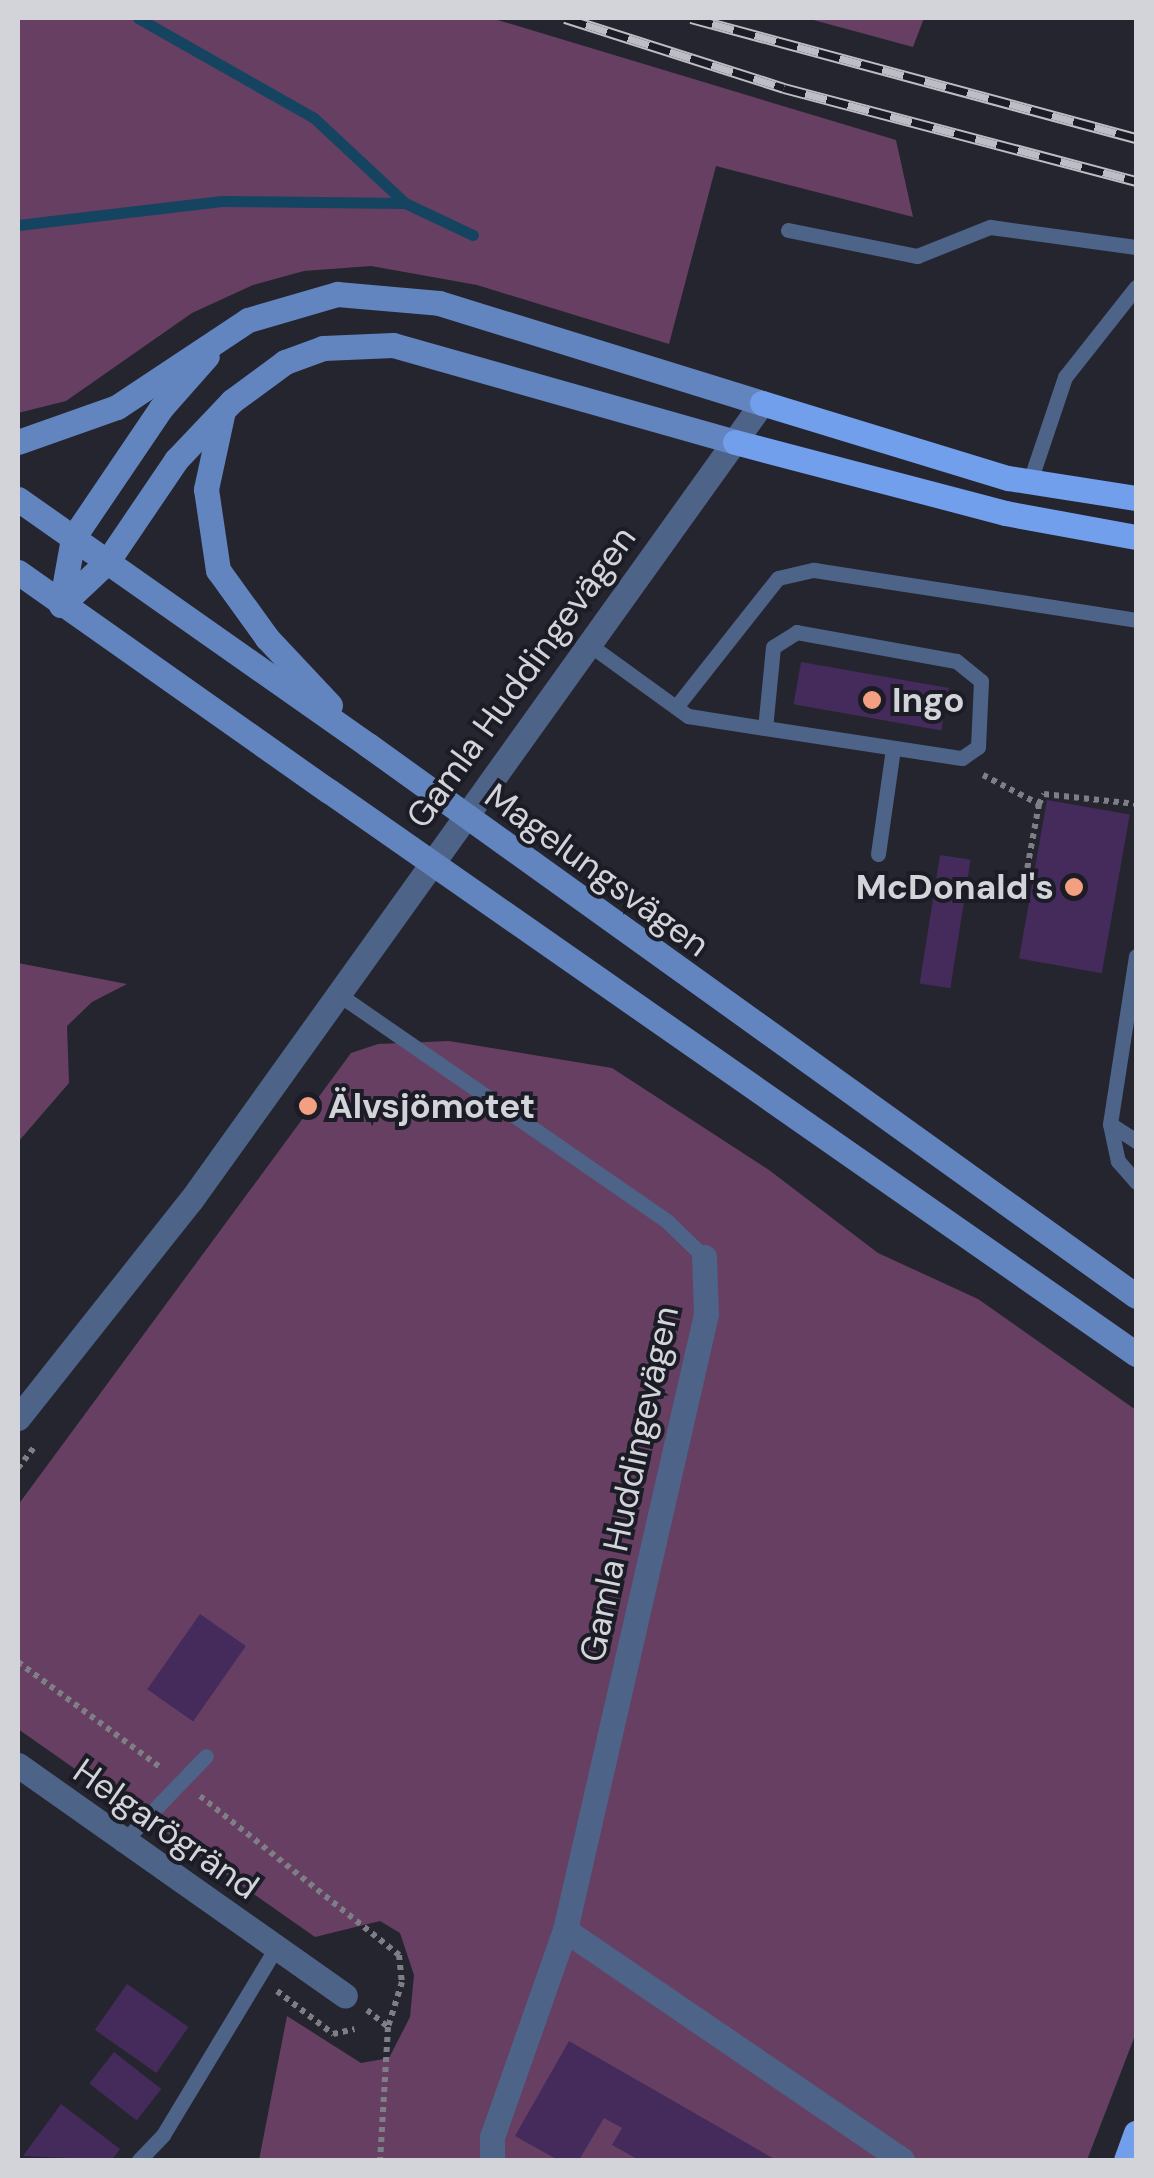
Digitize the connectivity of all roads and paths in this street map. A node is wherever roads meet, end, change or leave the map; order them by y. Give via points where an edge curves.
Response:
1 (788, 230) dead end
2 (1136, 247) edge
3 (1136, 287) edge
4 (248, 320) junction
5 (762, 403) junction
6 (222, 415) junction
7 (18, 442) edge
8 (735, 442) junction
9 (1030, 481) junction
10 (1136, 498) edge
11 (18, 499) edge
12 (1136, 537) edge
13 (73, 538) junction
14 (107, 562) junction
15 (18, 572) edge
16 (61, 605) junction
17 (1136, 620) edge
18 (587, 643) junction
19 (676, 707) junction
20 (765, 728) junction
21 (368, 745) junction
22 (893, 748) junction
23 (998, 785) dead end
24 (1040, 804) junction
25 (1136, 804) edge
26 (878, 854) dead end
27 (1022, 897) dead end
28 (1136, 956) edge
29 (338, 994) junction
30 (1110, 1124) junction
31 (1136, 1142) edge
32 (1136, 1182) edge
33 (704, 1257) joint
34 (1136, 1296) edge
35 (1136, 1354) edge
36 (18, 1418) edge
37 (18, 1662) edge
38 (206, 1756) dead end
39 (18, 1765) edge
40 (184, 1782) junction
41 (121, 1844) junction
42 (565, 1930) junction
43 (276, 1948) junction
44 (346, 1996) dead end
45 (1136, 2133) edge
46 (139, 2160) edge
47 (380, 2160) edge
48 (492, 2160) edge
49 (902, 2160) edge
50 (1126, 2160) edge

1 - 2 lane via 916,256 990,227
3 - 9 lane via 1065,377
4 - 5 main road via 322,297 391,294 440,303
4 - 7 main road via 117,407
4 - 13 main road via 161,408
5 - 8 street, Gamla Huddingevägen
5 - 9 main road
6 - 8 main road via 254,380 285,362 323,348 393,345
6 - 14 main road via 176,460
6 - 21 main road via 206,489 218,570 266,638
8 - 12 main road via 1005,513
8 - 18 street, Gamla Huddingevägen
9 - 10 main road
11 - 13 main road, Magelungsvägen
13 - 14 main road, Magelungsvägen
13 - 16 main road
14 - 16 main road
14 - 21 main road, Magelungsvägen
15 - 16 main road
16 - 35 main road, bridge
17 - 19 lane via 814,570 778,578
18 - 19 lane
18 - 29 street, Gamla Huddingevägen
19 - 20 lane via 688,716
20 - 22 lane
20 - 22 lane via 773,647 797,632 956,661 981,681 978,746 962,758
21 - 34 main road, Magelungsvägen, bridge
22 - 26 lane
23 - 24 path
24 - 25 path via 1044,794
24 - 27 path
28 - 30 lane
29 - 33 lane, Gamla Huddingevägen via 668,1222
29 - 36 street, Gamla Huddingevägen via 190,1200
30 - 31 lane
30 - 32 lane via 1118,1161
33 - 42 street, Gamla Huddingevägen via 706,1314
37 - 40 path
38 - 40 lane
39 - 41 street, Helgarögränd
40 - 41 lane
40 - 47 path via 399,1955 402,1982 388,2027
41 - 43 street, Helgarögränd
42 - 48 street, Gamla Huddingevägen via 492,2137
42 - 49 street
43 - 44 street, Helgarögränd
43 - 46 lane, Helgarögränd via 163,2135
45 - 50 main road

